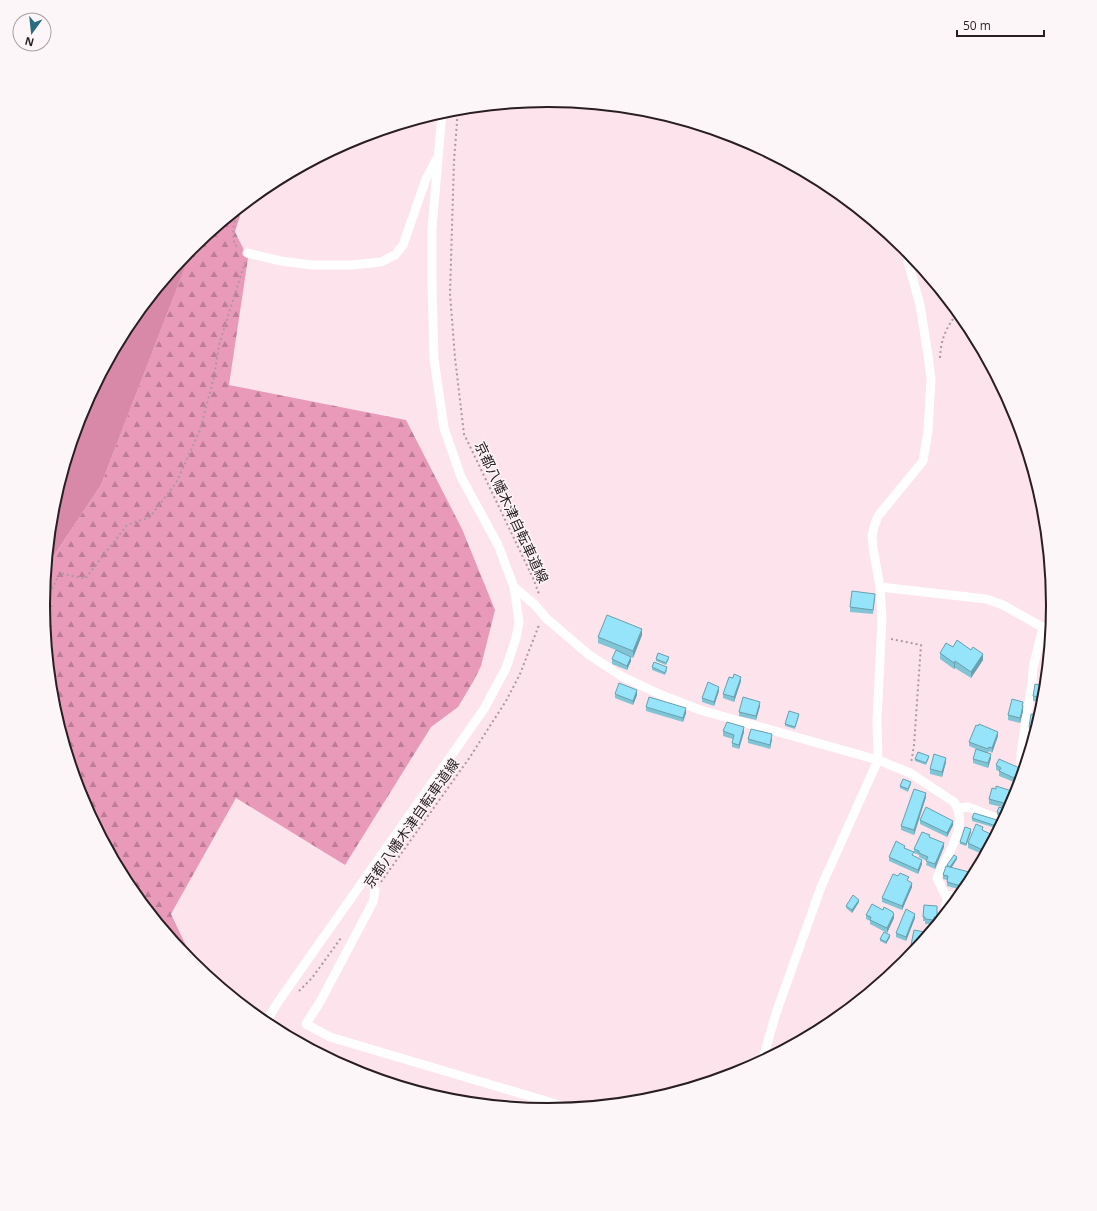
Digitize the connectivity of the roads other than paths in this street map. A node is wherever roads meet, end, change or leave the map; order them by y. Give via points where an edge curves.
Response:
1 (441, 119) edge
2 (438, 157) junction
3 (247, 253) road end
4 (908, 260) edge
5 (514, 587) junction
6 (880, 587) junction
7 (1042, 627) junction
8 (1046, 629) edge
9 (878, 760) junction
10 (1021, 766) edge
11 (958, 808) junction
12 (999, 819) edge
13 (375, 890) road end
14 (945, 895) junction
15 (953, 896) edge
16 (943, 910) edge
17 (269, 1018) edge
18 (764, 1055) edge
19 (558, 1104) edge

1 - 2 street
2 - 3 street via 426,179 403,245 395,255 381,262 312,265 281,262
2 - 5 street via 432,229 432,284 434,359 444,428 461,477 498,546
4 - 6 street via 920,305 928,355 931,379 930,416 923,461 878,516 874,527 873,548
5 - 9 street via 588,654 614,672 659,694 700,710
5 - 17 street via 519,622 516,638 506,668 484,709
6 - 7 street via 986,599 1003,605
6 - 9 street via 882,637 877,720
7 - 8 street
7 - 10 street via 1033,668
9 - 11 street via 910,773 954,802
9 - 18 street via 821,887 776,1013
11 - 12 street via 968,807
11 - 14 street via 959,826 952,848 937,878
13 - 19 street via 373,902 306,1024 330,1038
14 - 15 street
14 - 16 lane

